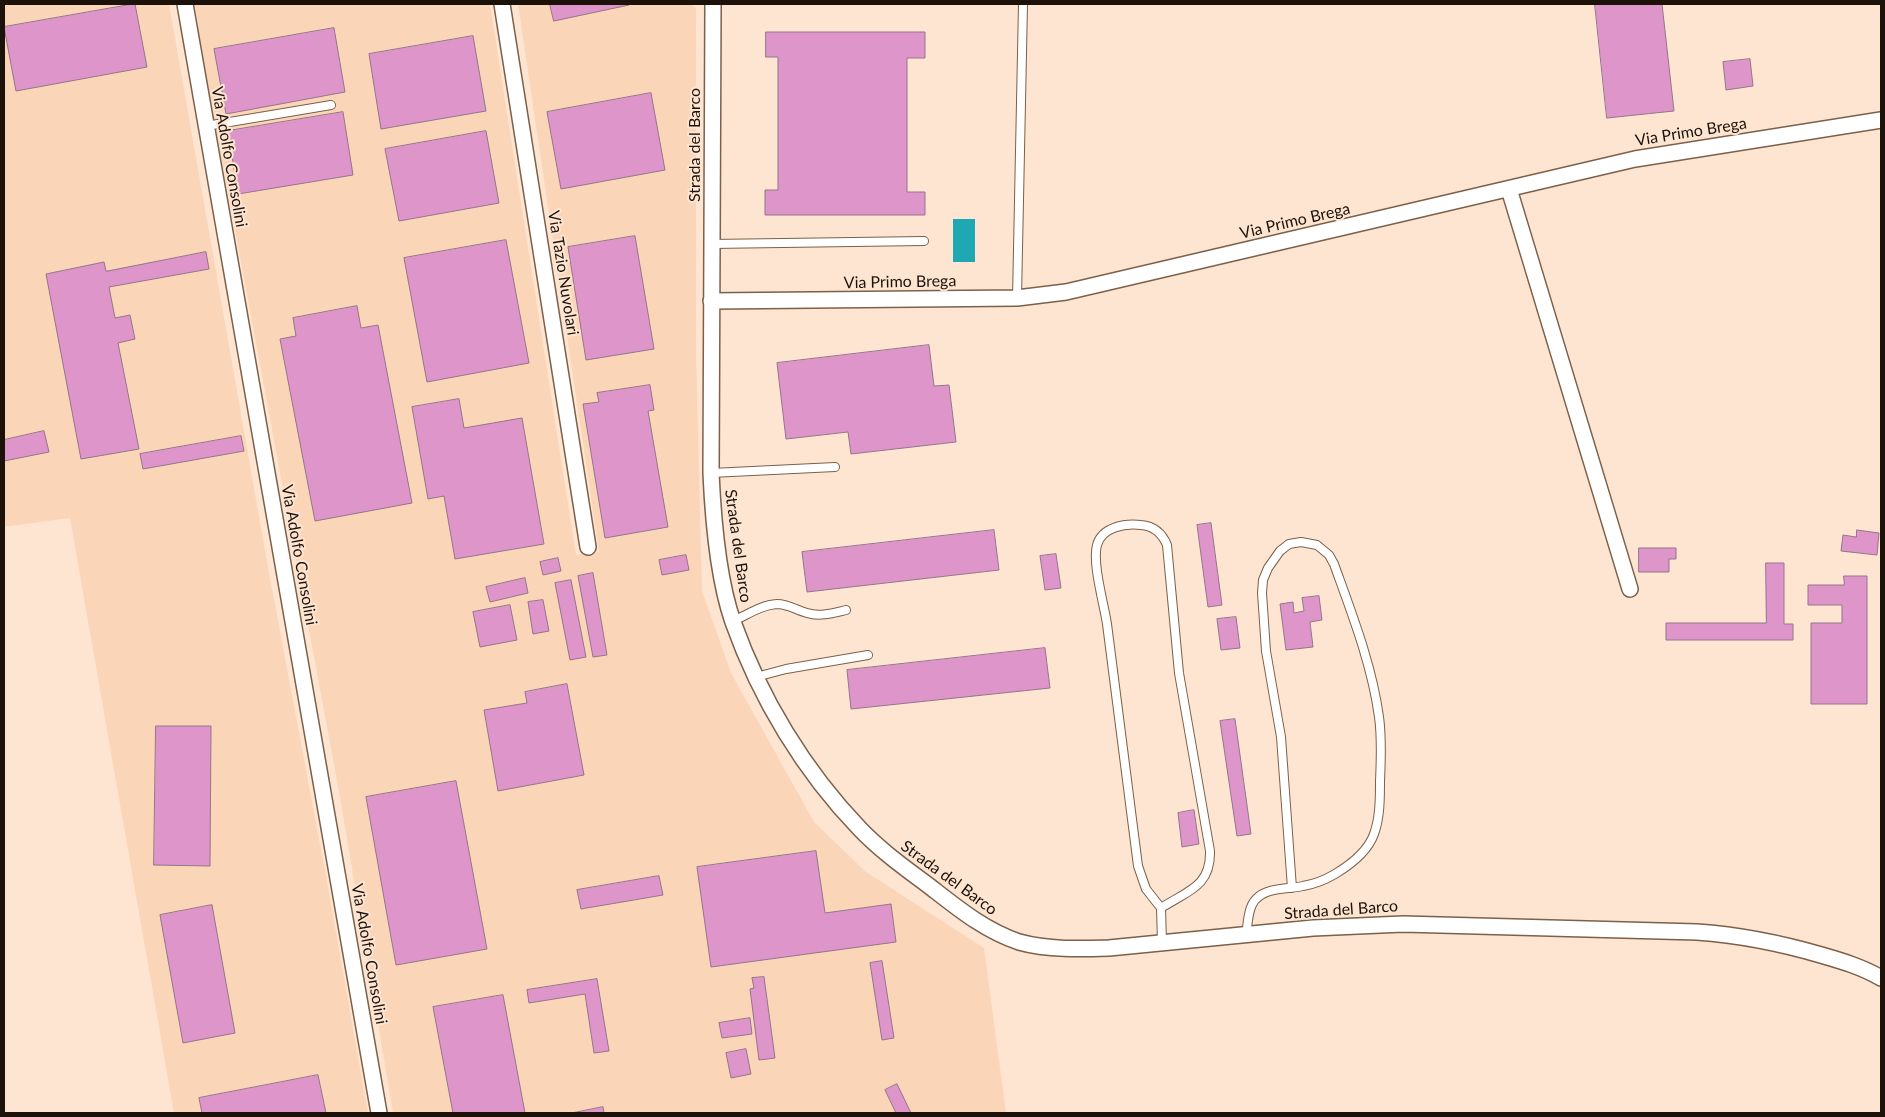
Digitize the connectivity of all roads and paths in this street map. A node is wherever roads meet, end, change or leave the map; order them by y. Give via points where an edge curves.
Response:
1 (184, 4) edge
2 (502, 4) edge
3 (714, 4) edge
4 (1023, 4) edge
5 (330, 105) dead end
6 (1881, 120) edge
7 (206, 126) junction
8 (1509, 189) junction
9 (924, 241) dead end
10 (711, 244) junction
11 (1017, 298) junction
12 (711, 301) junction
13 (835, 467) dead end
14 (711, 473) junction
15 (588, 547) dead end
16 (1630, 589) dead end
17 (846, 610) dead end
18 (733, 621) junction
19 (868, 655) dead end
20 (756, 677) junction
21 (1292, 888) junction
22 (1161, 908) junction
23 (1246, 935) junction
24 (1162, 943) junction
25 (1881, 978) edge
26 (379, 1113) edge

1 - 7 street, Via Adolfo Consolini
2 - 15 street, Via Tazio Nuvolari
3 - 10 street, Strada del Barco
4 - 11 lane
5 - 7 lane
6 - 8 street, Via Primo Brega via 1635,159
7 - 26 street, Via Adolfo Consolini
8 - 11 street, Via Primo Brega via 1066,292
8 - 16 street
9 - 10 lane
10 - 12 street, Strada del Barco
11 - 12 street, Via Primo Brega
12 - 14 street, Strada del Barco
13 - 14 lane
14 - 18 street, Strada del Barco via 723,583
17 - 18 lane via 814,614 776,604
18 - 20 street, Strada del Barco
19 - 20 lane
20 - 24 street, Strada del Barco via 810,771 845,813 896,862 972,919 1005,936 1040,946 1093,948
21 - 21 lane via 1314,884 1334,874 1369,844 1377,823 1380,780 1379,718 1356,626 1329,555 1317,545 1301,542 1289,544 1273,559 1265,573 1262,593 1266,652 1281,738
21 - 23 lane via 1256,898
22 - 22 lane via 1203,880 1209,866 1210,851 1179,674 1167,545 1153,528 1126,525 1110,529 1099,539 1096,561 1138,866 1146,889
22 - 24 lane
23 - 24 street, Strada del Barco
23 - 25 street, Strada del Barco via 1427,923 1705,933 1787,945 1855,965

